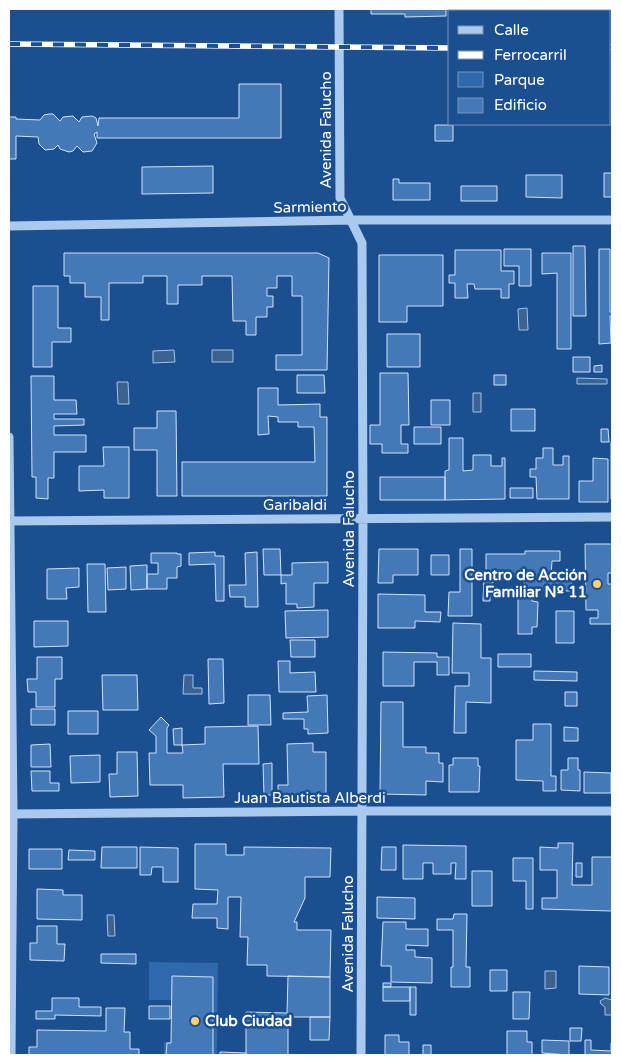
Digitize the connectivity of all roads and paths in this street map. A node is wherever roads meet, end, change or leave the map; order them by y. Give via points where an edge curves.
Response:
1 (339, 9) edge
2 (352, 220) junction
3 (612, 220) edge
4 (9, 226) edge
5 (9, 437) edge
6 (363, 518) junction
7 (612, 518) edge
8 (9, 521) edge
9 (362, 811) junction
10 (612, 811) edge
11 (11, 814) edge
12 (11, 1055) edge
13 (360, 1055) edge

1 - 2 street, Avenida Falucho via 340,198
2 - 3 street, Sarmiento
2 - 4 street, Sarmiento
2 - 6 street, Avenida Falucho via 362,243
5 - 8 street
6 - 7 street, Garibaldi
6 - 8 street, Garibaldi
6 - 9 street, Avenida Falucho
8 - 11 street
9 - 10 street, Juan Bautista Alberdi
9 - 11 street, Juan Bautista Alberdi
9 - 13 street, Avenida Falucho
11 - 12 street

